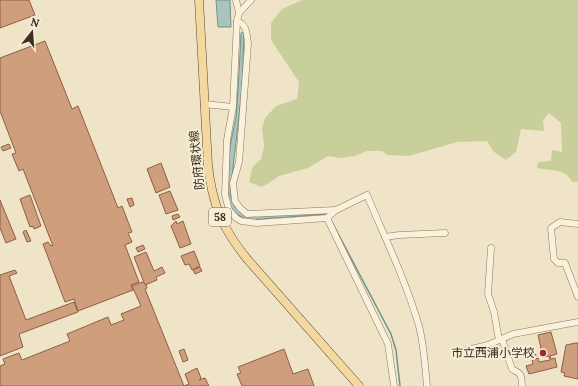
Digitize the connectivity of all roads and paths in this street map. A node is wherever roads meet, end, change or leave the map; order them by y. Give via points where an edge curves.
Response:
1 (199, 0) edge
2 (236, 0) edge
3 (251, 0) edge
4 (239, 13) junction
5 (237, 21) junction
6 (204, 104) junction
7 (233, 107) junction
8 (336, 210) junction
9 (327, 218) junction
10 (578, 224) edge
11 (444, 233) dead end
12 (385, 237) junction
13 (491, 248) dead end
14 (578, 297) edge
15 (578, 322) edge
16 (501, 340) junction
17 (467, 350) dead end
18 (359, 386) edge
19 (394, 386) edge
20 (427, 386) edge
21 (522, 386) edge

1 - 6 main road, 防府環状線 / 58
2 - 4 street
3 - 4 street
4 - 5 street
5 - 7 street
5 - 8 street via 246,29 248,44 239,162 233,183 235,201 247,214
6 - 7 street
6 - 18 main road, 防府環状線 / 58 via 211,189 220,218 248,260
7 - 9 street via 227,147 225,195 229,210 241,221 256,224
8 - 9 street
8 - 12 street via 367,195
9 - 19 street via 388,344
10 - 14 street via 560,222 551,228 554,259 558,263 565,263
11 - 12 street via 399,234
12 - 20 street via 419,326
13 - 16 street via 488,294
15 - 16 street via 513,334
16 - 17 street via 488,346
16 - 21 street via 512,369 522,375

